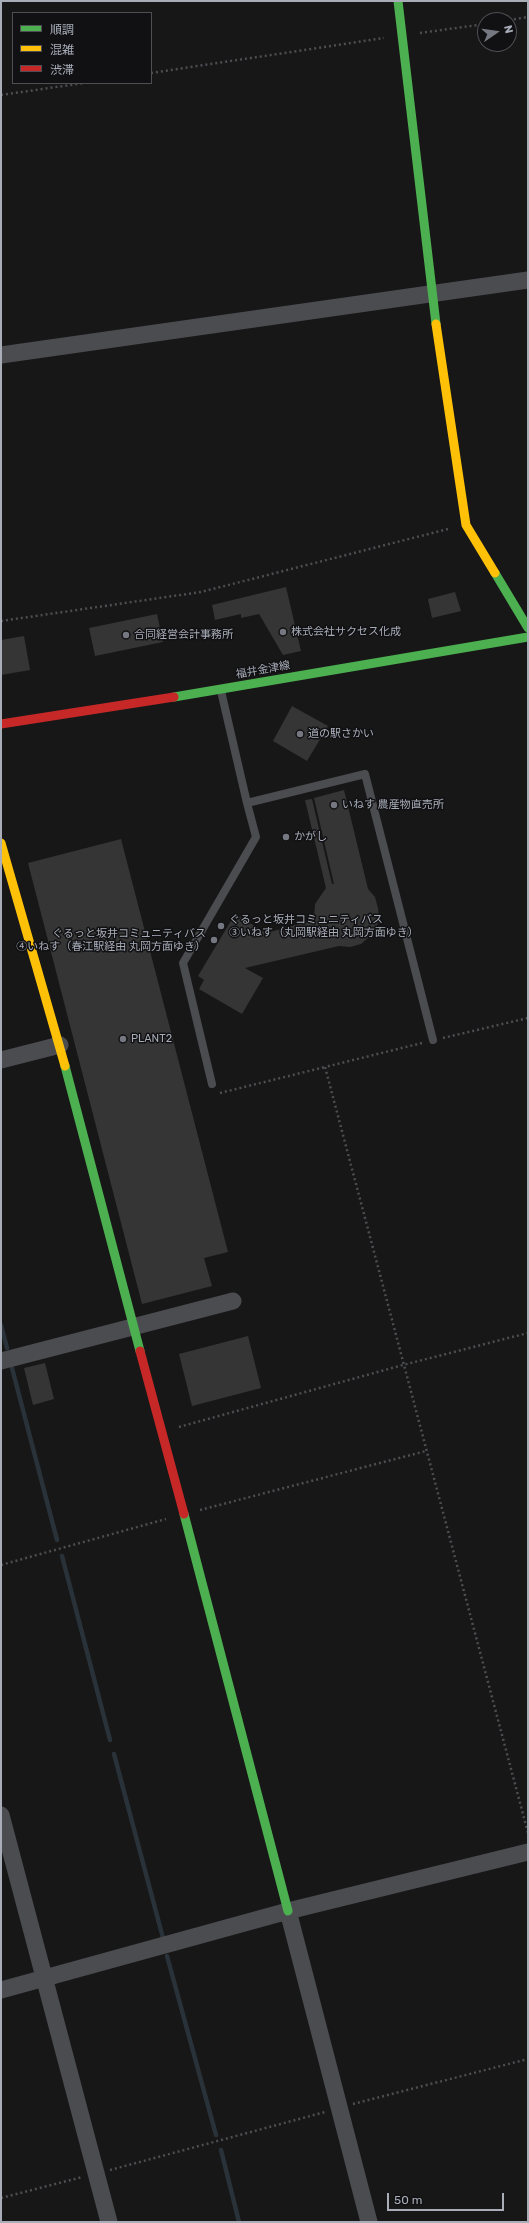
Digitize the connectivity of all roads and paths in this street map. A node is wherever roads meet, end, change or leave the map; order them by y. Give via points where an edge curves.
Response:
1 (398, 1) edge
2 (528, 17) edge
3 (517, 19) edge
4 (477, 25) edge
5 (403, 36) junction
6 (152, 73) edge
7 (77, 84) edge
8 (1, 95) edge
9 (528, 280) edge
10 (432, 293) junction
11 (1, 355) edge
12 (466, 525) junction
13 (1, 622) edge
14 (528, 628) edge
15 (528, 637) edge
16 (221, 690) junction
17 (1, 724) edge
18 (247, 803) junction
19 (1, 843) edge
20 (528, 1018) edge
21 (433, 1040) junction
22 (60, 1045) junction
23 (1, 1060) edge
24 (325, 1068) junction
25 (212, 1084) dead end
26 (215, 1094) dead end
27 (233, 1301) dead end
28 (134, 1326) junction
29 (528, 1333) edge
30 (1, 1361) edge
31 (403, 1365) junction
32 (162, 1432) junction
33 (426, 1451) junction
34 (184, 1515) junction
35 (1, 1565) edge
36 (1, 1815) edge
37 (528, 1833) edge
38 (528, 1852) edge
39 (288, 1911) junction
40 (45, 1978) junction
41 (1, 1990) edge
42 (528, 2059) edge
43 (340, 2108) junction
44 (96, 2174) junction
45 (1, 2198) edge
46 (109, 2222) edge
47 (369, 2222) edge

1 - 5 street
2 - 3 path
4 - 5 path
5 - 6 path
5 - 10 street
7 - 8 path
9 - 10 street
10 - 11 street
10 - 12 street
12 - 13 path via 201,592
12 - 14 street
15 - 16 street, 福井金津線
16 - 17 street, 福井金津線
16 - 18 lane
18 - 21 lane via 365,774
18 - 25 lane via 256,837 183,963
19 - 22 street
20 - 21 path
21 - 24 path
22 - 23 street
22 - 28 street
24 - 26 path
24 - 31 path
27 - 28 street
28 - 30 street
28 - 32 street
29 - 31 path
31 - 32 path
31 - 33 path
32 - 34 street
33 - 34 path
33 - 37 path
34 - 35 path
34 - 39 street
36 - 40 street
38 - 39 street
39 - 40 street
39 - 43 street
40 - 41 street
40 - 44 street
42 - 43 path
43 - 44 path
43 - 47 street
44 - 45 path
44 - 46 street

